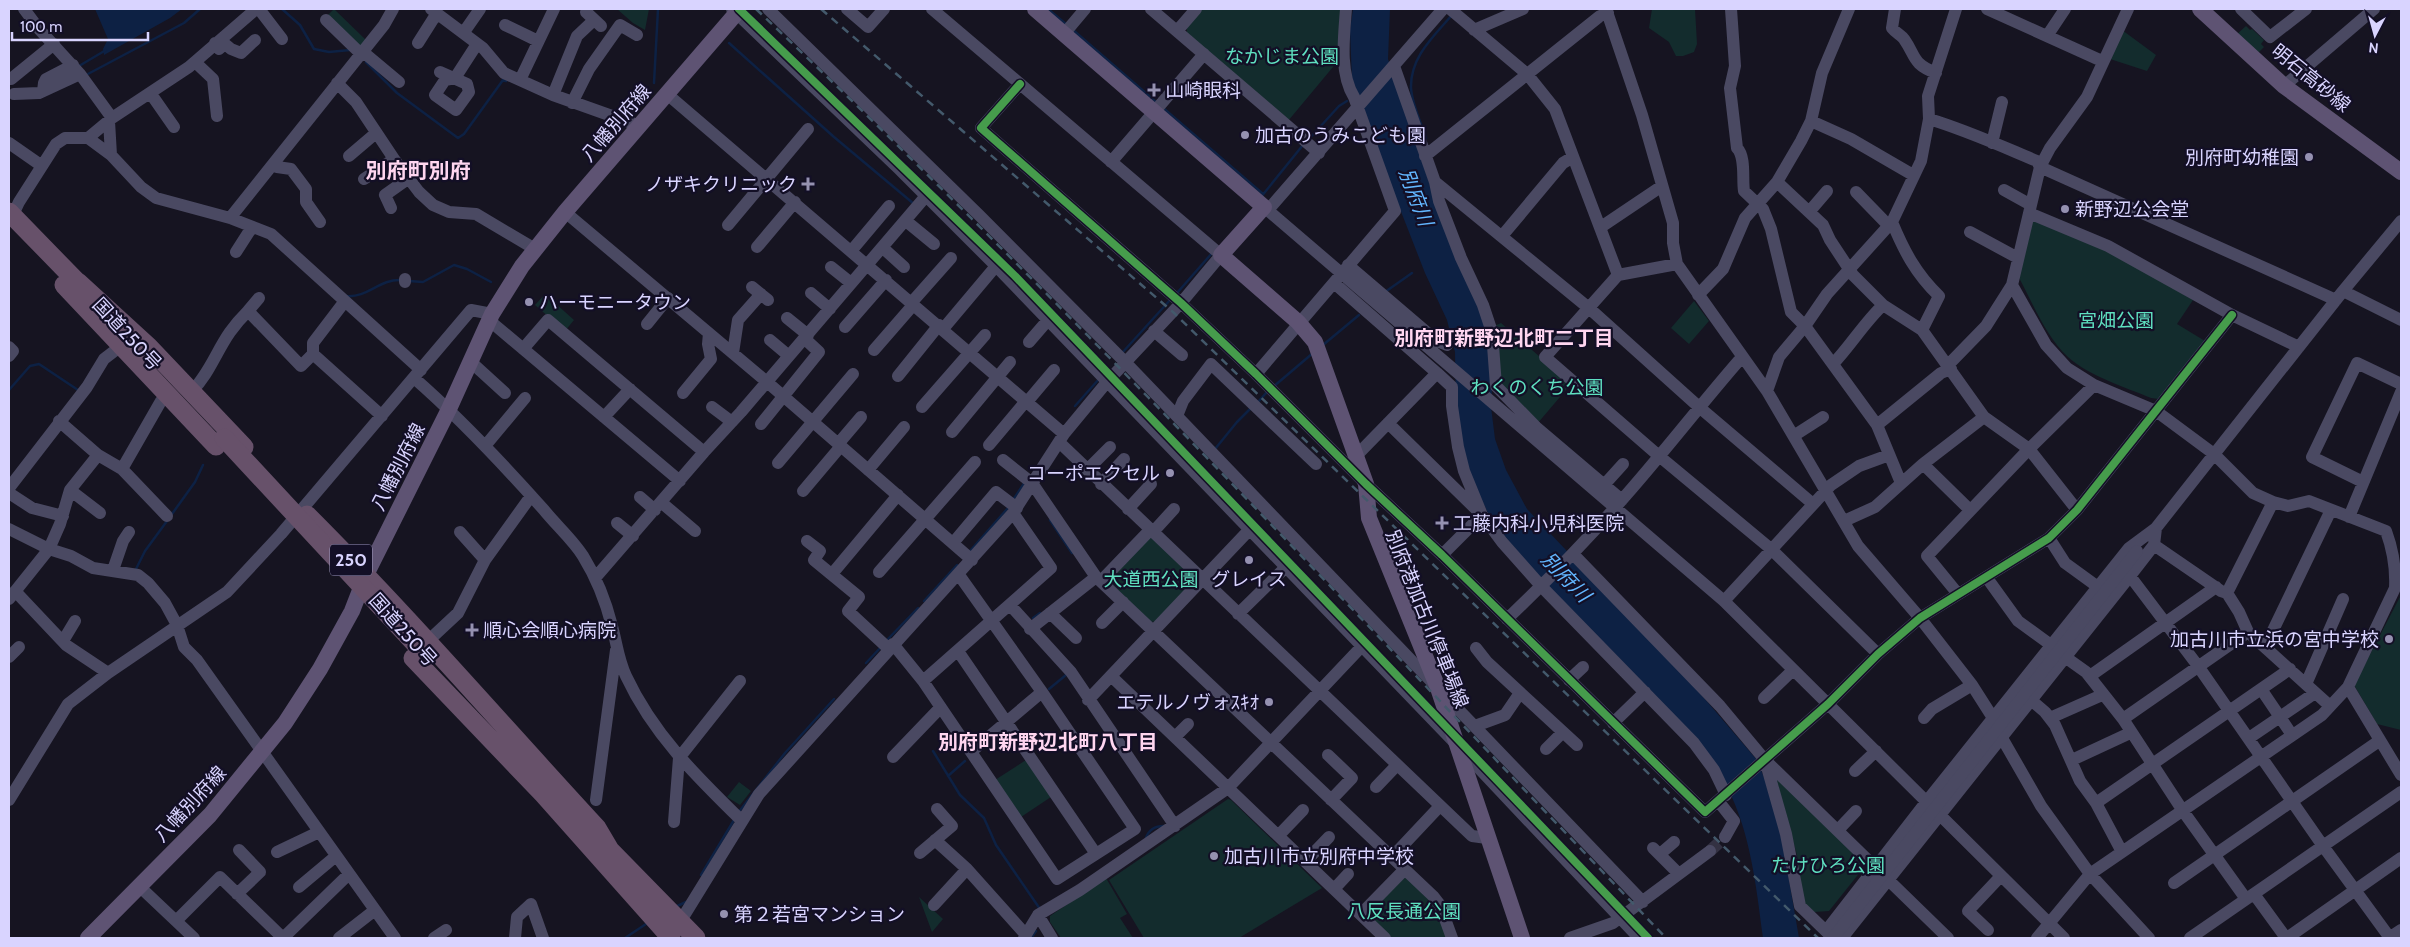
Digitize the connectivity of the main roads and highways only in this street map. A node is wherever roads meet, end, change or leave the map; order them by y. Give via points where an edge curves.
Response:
1 (1035, 9) edge
2 (2200, 9) edge
3 (736, 10) edge
4 (2401, 172) edge
5 (9, 219) edge
6 (78, 282) junction
7 (220, 442) junction
8 (366, 575) junction
9 (420, 650) junction
10 (672, 934) edge
11 (88, 938) edge
12 (696, 938) edge
13 (1522, 938) edge

1 - 13 main road, 別府港加古川停車場線 via 1068,29 1154,113 1262,205 1217,252 1298,322 1315,342 1366,484 1369,518 1438,688
2 - 4 main road, 明石高砂線 via 2284,86
3 - 8 main road, 八幡別府線 via 522,266 491,318
5 - 6 highway, 国道250号 / 250
5 - 7 highway, 国道250号 / 250
6 - 7 highway, 国道250号 / 250
6 - 8 highway, 250 via 149,347
7 - 9 highway, 国道250号 / 250, bridge
8 - 9 highway, 250
8 - 11 main road, 八幡別府線 via 352,611 285,723 210,815
9 - 10 highway, 国道250号 / 250 via 543,794
9 - 10 highway, 国道250号 / 250 via 610,850
10 - 12 highway, 国道250号 / 250

